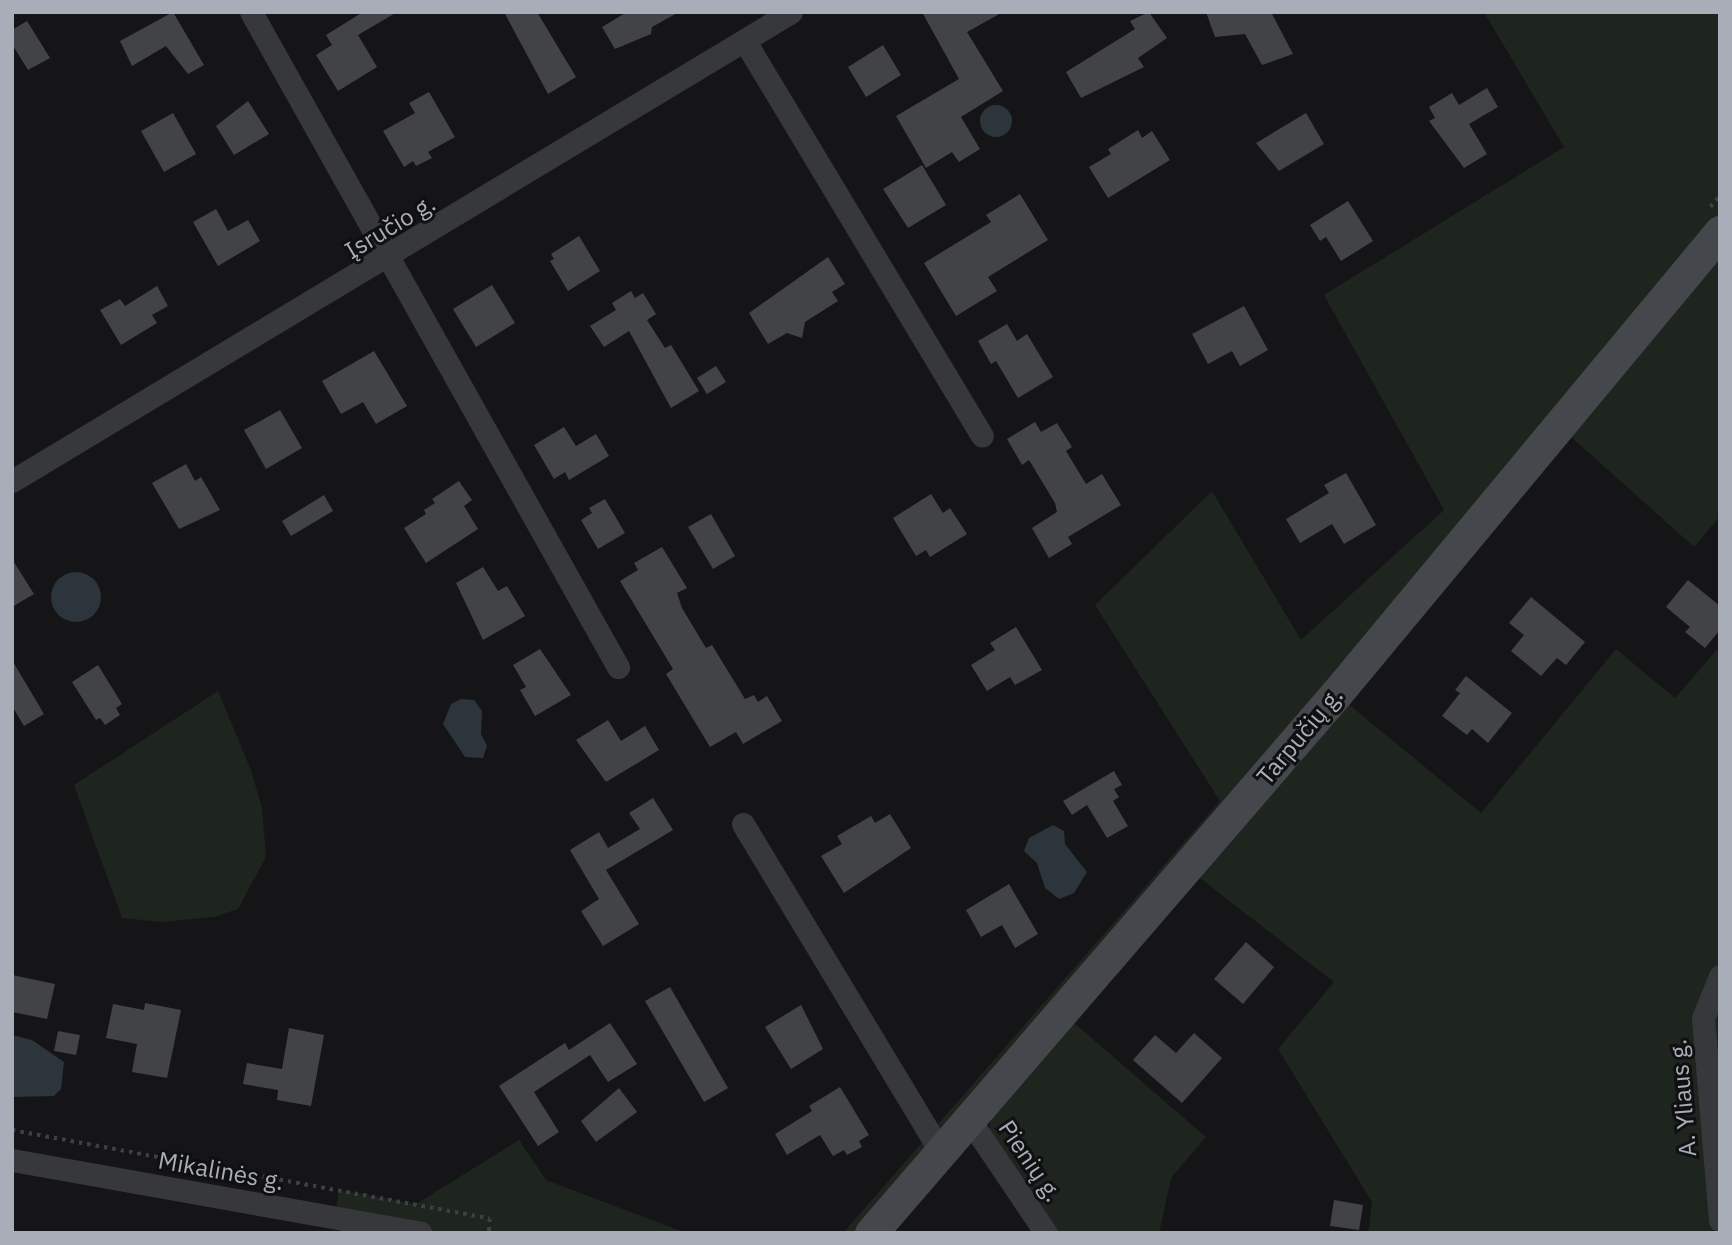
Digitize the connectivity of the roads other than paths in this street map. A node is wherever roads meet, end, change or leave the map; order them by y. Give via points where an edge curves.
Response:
1 (251, 12) edge
2 (791, 12) edge
3 (746, 43) junction
4 (1720, 232) edge
5 (388, 258) junction
6 (982, 436) dead end
7 (12, 481) edge
8 (618, 667) dead end
9 (743, 824) dead end
10 (1720, 976) edge
11 (969, 1119) junction
12 (941, 1152) junction
13 (12, 1160) edge
14 (1720, 1220) edge
15 (421, 1233) edge
16 (872, 1233) edge
17 (1046, 1233) edge

1 - 5 street
2 - 3 street, Įsručio g.
3 - 5 street, Įsručio g.
3 - 6 street
4 - 11 main road, Tarpučių g. via 1319,715
5 - 7 street, Įsručio g.
5 - 8 street
9 - 12 street
10 - 14 street, A. Yliaus g. via 1703,1018
11 - 12 main road, Tarpučių g.
11 - 17 street, Pienių g.
12 - 16 main road, Tarpučių g.
13 - 15 street, Mikalinės g.

